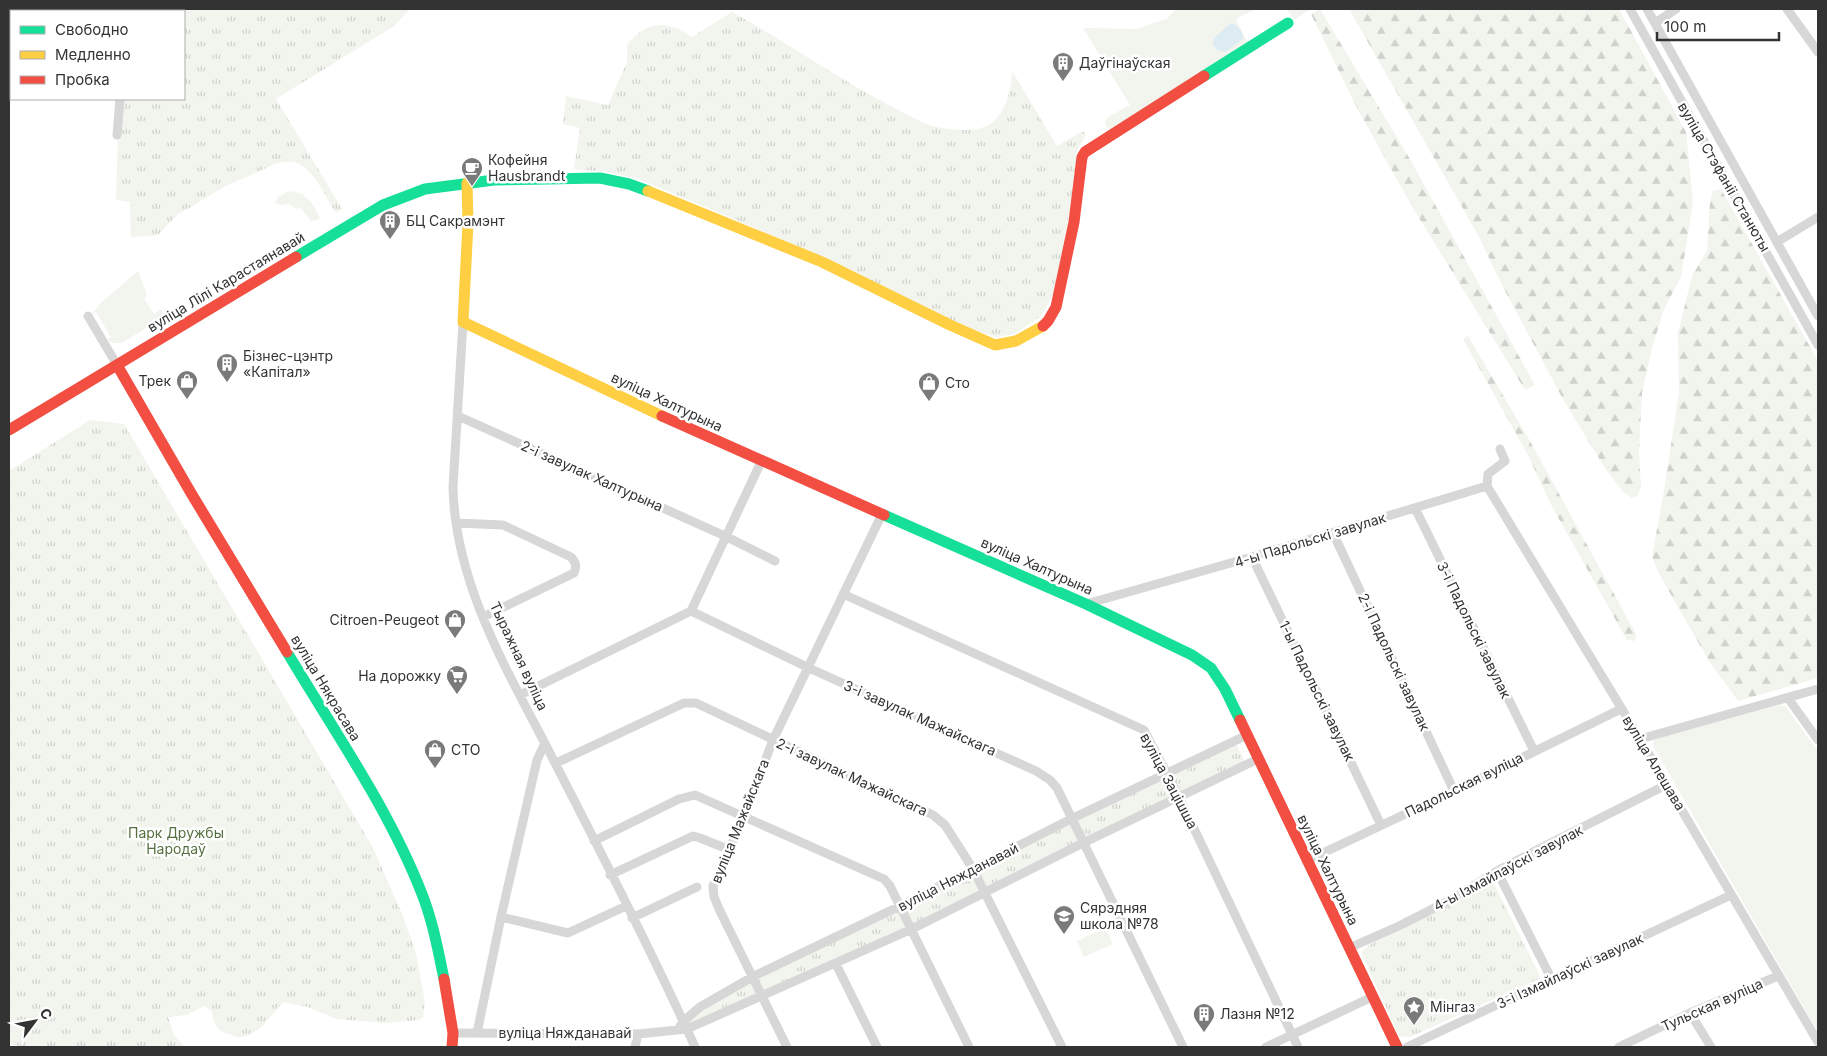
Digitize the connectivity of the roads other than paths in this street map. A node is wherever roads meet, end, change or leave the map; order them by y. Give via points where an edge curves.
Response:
1 (1630, 9) edge
2 (1648, 9) edge
3 (1676, 9) edge
4 (1787, 9) edge
5 (1655, 22) junction
6 (1288, 23) dead end
7 (1818, 52) edge
8 (120, 100) edge
9 (117, 135) dead end
10 (467, 183) junction
11 (1818, 218) edge
12 (1777, 242) junction
13 (88, 316) dead end
14 (1818, 316) edge
15 (462, 322) junction
16 (1818, 345) edge
17 (117, 366) junction
18 (458, 416) junction
19 (9, 430) edge
20 (1500, 449) dead end
21 (761, 462) junction
22 (1487, 486) junction
23 (1414, 508) junction
24 (882, 514) junction
25 (456, 523) junction
26 (1333, 533) junction
27 (725, 536) junction
28 (1252, 557) junction
29 (775, 561) dead end
30 (843, 594) junction
31 (1086, 604) junction
32 (691, 611) junction
33 (483, 618) junction
34 (809, 668) junction
35 (1818, 689) edge
36 (520, 695) junction
37 (1788, 698) junction
38 (1621, 709) junction
39 (1247, 735) junction
40 (1640, 739) junction
41 (773, 740) junction
42 (1818, 740) edge
43 (545, 743) junction
44 (1534, 751) junction
45 (1258, 759) junction
46 (556, 764) junction
47 (1167, 773) junction
48 (1666, 785) junction
49 (1454, 791) junction
50 (1179, 797) junction
51 (744, 816) junction
52 (1072, 819) junction
53 (1381, 825) junction
54 (594, 841) junction
55 (1083, 843) junction
56 (730, 850) junction
57 (1306, 861) junction
58 (973, 869) junction
59 (1498, 871) junction
60 (610, 875) junction
61 (697, 887) dead end
62 (985, 893) junction
63 (1731, 895) junction
64 (626, 906) junction
65 (900, 906) junction
66 (501, 917) junction
67 (632, 918) junction
68 (912, 929) junction
69 (1349, 948) junction
70 (836, 964) junction
71 (754, 976) junction
72 (1778, 976) junction
73 (1552, 980) junction
74 (763, 996) junction
75 (1372, 997) junction
76 (1690, 1013) junction
77 (682, 1027) junction
78 (453, 1033) junction
79 (477, 1033) junction
80 (638, 1034) junction
81 (1292, 1035) junction
82 (1818, 1042) edge
83 (452, 1047) edge
84 (635, 1047) edge
85 (695, 1047) edge
86 (787, 1047) edge
87 (877, 1047) edge
88 (969, 1047) edge
89 (1062, 1047) edge
90 (1183, 1047) edge
91 (1266, 1047) edge
92 (1298, 1047) edge
93 (1397, 1047) edge
94 (1408, 1047) edge
95 (1619, 1047) edge
96 (1711, 1047) edge

1 - 16 street, вуліца Стэфаніі Станюты
2 - 5 street
3 - 5 street
4 - 7 street
5 - 12 street
6 - 10 street, вуліца Лілі Карастаянавай via 1085,152 1056,307 1039,329 1002,346 950,325 814,259 629,184 600,178
8 - 9 street
10 - 15 street, Тыражная вуліца
10 - 17 street, вуліца Лілі Карастаянавай via 425,189 383,206
11 - 12 street
12 - 14 street
13 - 17 street
15 - 18 street, Тыражная вуліца
15 - 21 street, вуліца Халтурына
17 - 19 street, вуліца Лілі Карастаянавай
17 - 78 street, вуліца Някрасава via 373,795 406,856 436,938
18 - 25 street, Тыражная вуліца via 453,487
18 - 27 street, 2-і завулак Халтурына
20 - 22 street via 1505,461 1488,474
21 - 24 street, вуліца Халтурына
21 - 27 street
22 - 23 street, 4-ы Падольскі завулак
22 - 38 street, вуліца Алешава
23 - 26 street, 4-ы Падольскі завулак
23 - 44 street, 3-і Падольскі завулак
24 - 30 street, вуліца Мажайскага
24 - 31 street, вуліца Халтурына
25 - 33 street, Тыражная вуліца
25 - 33 street via 503,525 576,562 574,573
26 - 28 street, 4-ы Падольскі завулак
26 - 49 street, 2-і Падольскі завулак
27 - 29 street, 2-і завулак Халтурына
27 - 32 street
28 - 31 street, 4-ы Падольскі завулак
28 - 53 street, 1-ы Падольскі завулак
30 - 34 street, вуліца Мажайскага
30 - 47 street, вуліца Зацішша via 1144,730
31 - 39 street, вуліца Халтурына via 1202,660 1220,679
32 - 34 street, 3-і завулак Мажайскага
32 - 36 street
33 - 36 street, Тыражная вуліца
34 - 41 street, вуліца Мажайскага
34 - 52 street, 3-і завулак Мажайскага via 1046,776 1054,784
35 - 37 street
36 - 43 street, Тыражная вуліца
37 - 40 street
37 - 42 street
38 - 40 street, вуліца Алешава
38 - 44 street, Падольская вуліца
39 - 45 street, вуліца Халтурына
39 - 47 street, вуліца Няжданавай
40 - 48 street, вуліца Алешава
41 - 46 street, 2-і завулак Мажайскага via 696,704 684,703
41 - 51 street, вуліца Мажайскага
41 - 58 street, 2-і завулак Мажайскага via 933,815 945,825
43 - 46 street, Тыражная вуліца
43 - 66 street via 537,760
44 - 49 street, Падольская вуліца
45 - 50 street, вуліца Няжданавай
45 - 57 street, вуліца Халтурына
46 - 54 street, Тыражная вуліца
47 - 50 street, вуліца Зацішша
47 - 52 street, вуліца Няжданавай
48 - 59 street, 4-ы Ізмайлаўскі завулак
48 - 63 street, вуліца Алешава
49 - 53 street, Падольская вуліца
50 - 55 street, вуліца Няжданавай
50 - 81 street, вуліца Зацішша
51 - 54 street via 695,795 686,796
51 - 56 street, вуліца Мажайскага
51 - 65 street via 884,879
52 - 55 street, 3-і завулак Мажайскага
52 - 58 street, вуліца Няжданавай
53 - 57 street, Падольская вуліца
54 - 60 street, Тыражная вуліца
55 - 62 street, вуліца Няжданавай
55 - 90 street, 3-і завулак Мажайскага
56 - 60 street via 693,836
56 - 71 street, вуліца Мажайскага via 713,886 714,896
57 - 69 street, вуліца Халтурына
58 - 62 street, 2-і завулак Мажайскага
58 - 65 street, вуліца Няжданавай
59 - 69 street, 4-ы Ізмайлаўскі завулак via 1450,900
59 - 73 street
60 - 64 street, Тыражная вуліца
61 - 67 street
62 - 68 street, вуліца Няжданавай
62 - 89 street, 2-і завулак Мажайскага
63 - 72 street, вуліца Алешава
63 - 73 street, 3-і Ізмайлаўскі завулак
64 - 66 street via 568,932
64 - 67 street, Тыражная вуліца
65 - 68 street
65 - 71 street, вуліца Няжданавай
66 - 79 street
67 - 77 street, Тыражная вуліца
68 - 70 street, вуліца Няжданавай
68 - 88 street
69 - 75 street, вуліца Халтурына
70 - 74 street, вуліца Няжданавай
70 - 87 street
71 - 74 street, вуліца Мажайскага
71 - 77 street, вуліца Няжданавай via 700,1007
72 - 76 street, Тульская вуліца
72 - 82 street, вуліца Алешава
73 - 94 street, 3-і Ізмайлаўскі завулак
74 - 77 street, вуліца Няжданавай
74 - 86 street, вуліца Мажайскага
75 - 81 street
75 - 93 street, вуліца Халтурына
76 - 95 street, Тульская вуліца
76 - 96 street
77 - 80 street, вуліца Няжданавай
77 - 85 street, Тыражная вуліца
78 - 79 street, вуліца Няжданавай
78 - 83 street, вуліца Някрасава
79 - 80 street, вуліца Няжданавай
80 - 84 street
81 - 91 street
81 - 92 street, вуліца Зацішша

